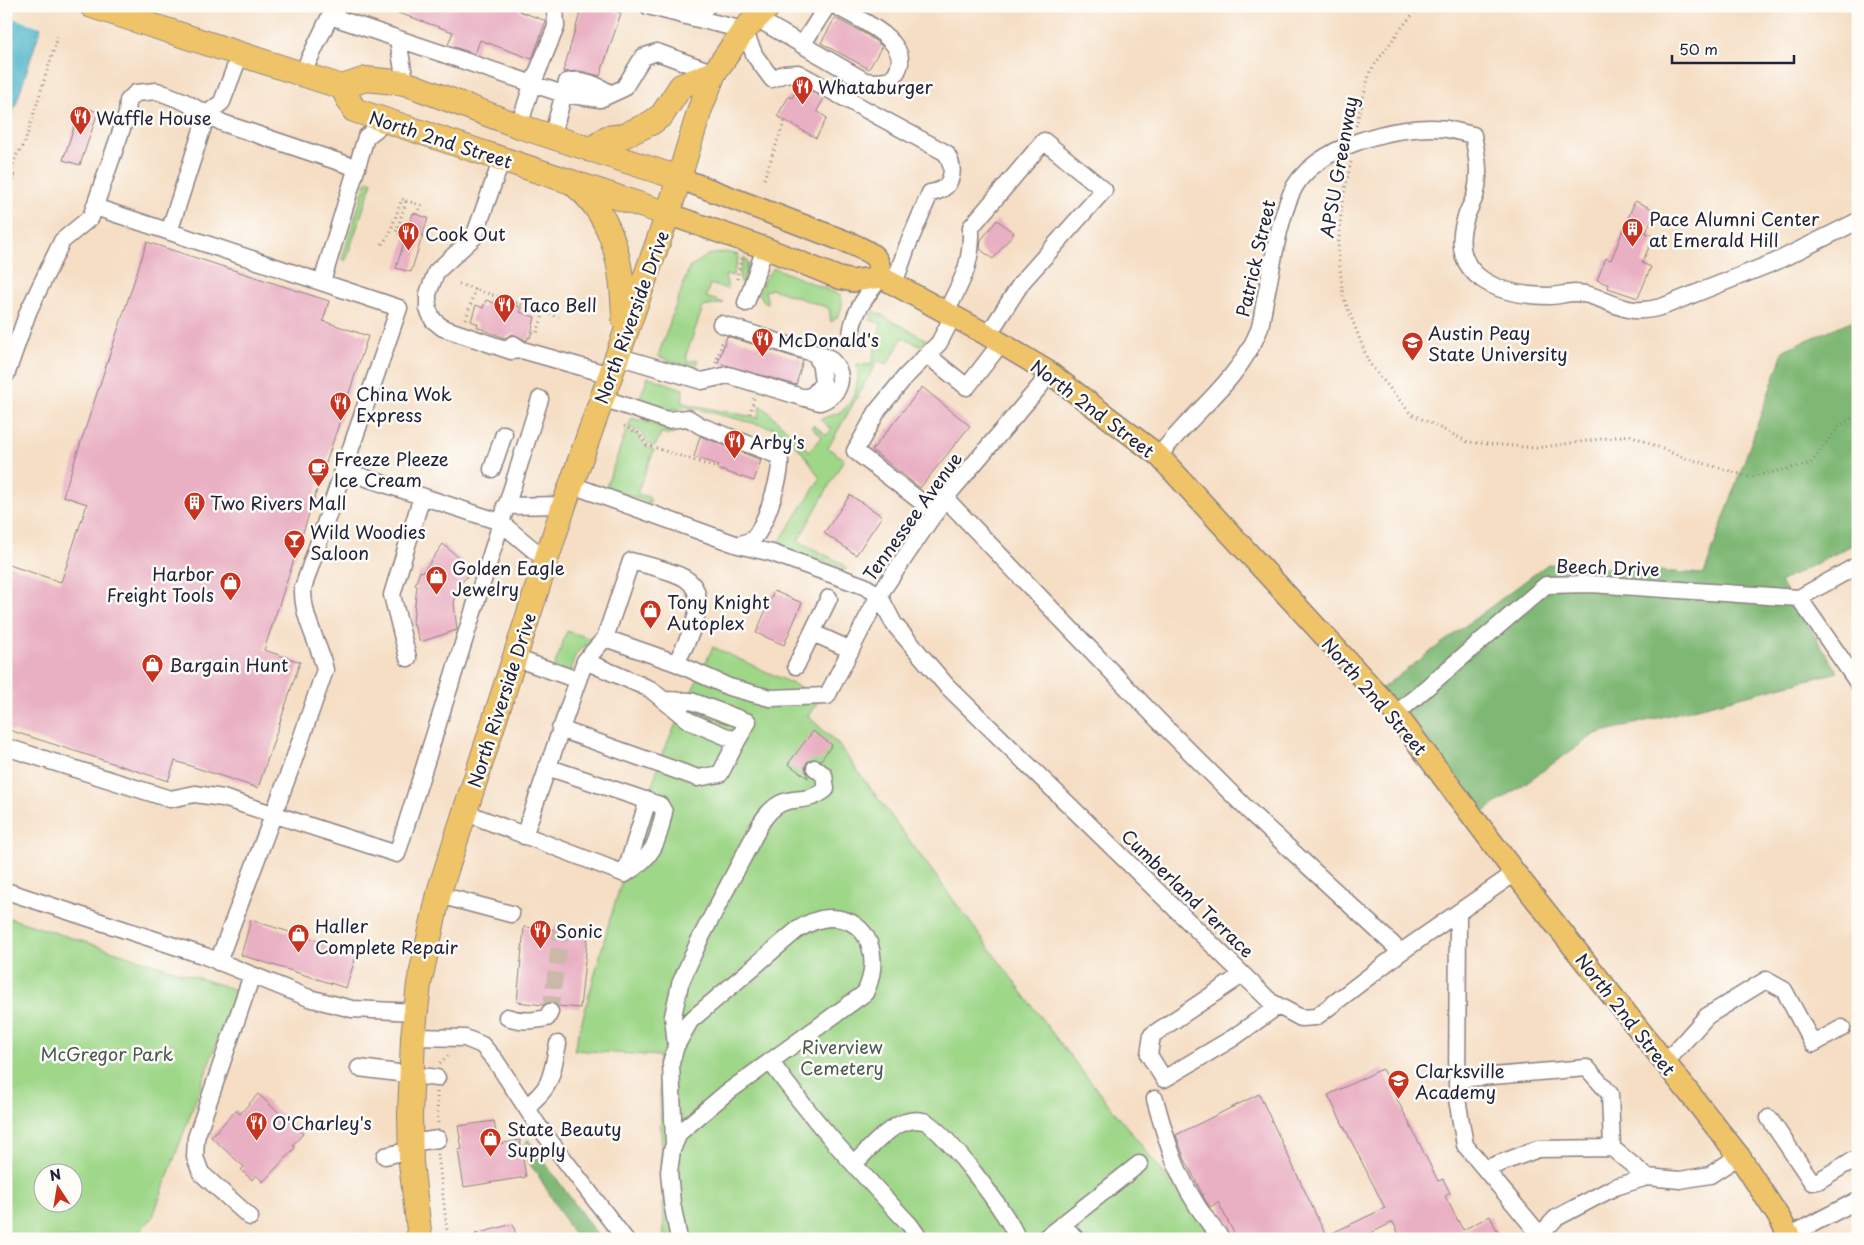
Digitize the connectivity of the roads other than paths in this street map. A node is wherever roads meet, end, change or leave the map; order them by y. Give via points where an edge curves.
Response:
1 (92, 6) edge
2 (555, 6) edge
3 (648, 6) edge
4 (707, 6) edge
5 (827, 6) edge
6 (836, 6) edge
7 (331, 11) edge
8 (694, 18) junction
9 (756, 18) edge
10 (398, 39) junction
11 (808, 48) junction
12 (240, 54) junction
13 (714, 73) junction
14 (302, 74) junction
15 (405, 83) junction
16 (532, 85) junction
17 (342, 87) junction
18 (563, 94) junction
19 (207, 114) junction
20 (387, 122) junction
21 (519, 126) junction
22 (552, 137) junction
23 (591, 150) junction
24 (502, 159) junction
25 (357, 168) junction
26 (679, 178) junction
27 (570, 182) junction
28 (94, 207) junction
29 (668, 214) junction
30 (1858, 221) edge
31 (169, 232) junction
32 (765, 248) junction
33 (443, 266) junction
34 (888, 280) junction
35 (322, 282) junction
36 (746, 303) dead end
37 (950, 314) junction
38 (721, 324) dead end
39 (851, 338) dead end
40 (994, 339) junction
41 (522, 350) junction
42 (927, 354) junction
43 (617, 355) junction
44 (1047, 371) junction
45 (6, 375) edge
46 (602, 398) junction
47 (540, 399) dead end
48 (504, 434) dead end
49 (1159, 456) junction
50 (492, 469) dead end
51 (344, 472) junction
52 (568, 495) junction
53 (422, 496) junction
54 (946, 498) junction
55 (936, 512) junction
56 (502, 514) junction
57 (738, 545) junction
58 (547, 561) junction
59 (1858, 565) edge
60 (879, 595) junction
61 (829, 598) dead end
62 (1799, 598) junction
63 (813, 634) junction
64 (605, 638) junction
65 (851, 650) junction
66 (408, 658) dead end
67 (515, 658) junction
68 (585, 661) junction
69 (676, 663) junction
70 (796, 666) dead end
71 (578, 680) junction
72 (1858, 683) edge
73 (1396, 714) junction
74 (560, 729) junction
75 (6, 747) edge
76 (547, 767) junction
77 (815, 768) dead end
78 (464, 812) junction
79 (273, 814) junction
80 (524, 836) junction
81 (1515, 873) junction
82 (6, 891) edge
83 (439, 895) junction
84 (1458, 913) junction
85 (511, 914) dead end
86 (1401, 952) junction
87 (218, 962) junction
88 (1242, 974) junction
89 (252, 975) junction
90 (1278, 1006) junction
91 (416, 1012) junction
92 (550, 1012) dead end
93 (507, 1017) dead end
94 (1842, 1028) dead end
95 (413, 1037) junction
96 (558, 1044) dead end
97 (676, 1046) junction
98 (770, 1061) junction
99 (1665, 1063) junction
100 (359, 1068) dead end
101 (412, 1075) junction
102 (437, 1078) dead end
103 (1457, 1079) junction
104 (1155, 1099) dead end
105 (526, 1107) junction
106 (1769, 1118) dead end
107 (438, 1139) dead end
108 (674, 1145) junction
109 (411, 1147) junction
110 (1612, 1148) junction
111 (385, 1156) dead end
112 (1739, 1156) junction
113 (854, 1164) junction
114 (1139, 1164) dead end
115 (1858, 1165) edge
116 (1485, 1169) junction
117 (1647, 1177) junction
118 (1858, 1200) edge
119 (250, 1217) dead end
120 (1058, 1228) junction
121 (1540, 1237) edge
122 (1790, 1237) edge
123 (420, 1239) edge
124 (626, 1239) edge
125 (679, 1239) edge
126 (916, 1239) edge
127 (1017, 1239) edge
128 (1044, 1239) edge
129 (1076, 1239) edge
130 (1222, 1239) edge

1 - 12 highway
2 - 16 street via 556,27
3 - 8 street
4 - 8 street
5 - 11 street
6 - 11 street via 890,38 899,51 900,67 893,77 881,83 865,81
7 - 10 street
7 - 14 street
8 - 9 street
9 - 11 street
9 - 13 highway, North Riverside Drive
9 - 34 street via 755,56 772,79 798,73 934,144 946,152 952,162 947,187 941,192 930,193
10 - 15 street
10 - 16 street
12 - 14 highway
12 - 19 street via 222,102
13 - 18 street via 657,52 643,57 624,88 610,94 600,87 577,80 567,82
13 - 23 highway via 681,86 662,115 651,123 622,136 607,138
13 - 26 highway, North Riverside Drive
14 - 17 highway
15 - 17 highway, North 2nd Street via 366,79
15 - 21 highway, North 2nd Street
16 - 18 street
16 - 21 street
17 - 20 highway, North 2nd Street via 354,110
18 - 22 street
19 - 25 street via 223,123
19 - 28 street via 157,91 136,94 128,101 127,114
19 - 31 street
20 - 24 highway, North 2nd Street
20 - 25 street via 366,136
21 - 22 highway, North 2nd Street
22 - 23 highway, North 2nd Street
23 - 26 highway, North 2nd Street
24 - 27 highway, North 2nd Street
24 - 33 street via 474,237
25 - 35 street
26 - 29 highway, North Riverside Drive
26 - 34 main road, North 2nd Street via 852,244 874,255
27 - 29 highway, North 2nd Street
27 - 43 highway via 598,209 614,241 624,290
28 - 31 street
28 - 45 street via 91,217 62,241 28,312
29 - 32 main road, North 2nd Street
29 - 43 highway, North Riverside Drive
30 - 49 street, Patrick Street via 1775,262 1647,310 1632,310 1577,293 1521,294 1493,287 1471,272 1460,246 1464,221 1475,196 1479,167 1473,135 1446,129 1381,134 1333,152 1315,164 1292,191 1259,329 1245,357 1228,382 1172,438
31 - 35 street
32 - 34 main road, North 2nd Street via 839,278
32 - 36 street
33 - 41 street via 444,275 435,302 444,318
33 - 41 street via 436,272 428,294 428,309 433,320 443,328 511,351
34 - 37 main road, North 2nd Street
34 - 39 street via 861,303
35 - 51 street via 399,308
37 - 40 main road, North 2nd Street
37 - 40 street via 967,272 972,248 970,227 1044,141 1104,190 1022,282
37 - 42 street via 939,343
38 - 43 street via 816,354 823,383 814,394 805,398 728,375 702,381
40 - 42 street via 967,387
40 - 44 main road, North 2nd Street
41 - 43 street
42 - 55 street via 878,410 855,451
43 - 46 highway, North Riverside Drive
44 - 49 main road, North 2nd Street
44 - 54 street, Tennessee Avenue via 1041,385
46 - 52 highway, North Riverside Drive
46 - 57 street via 667,420 688,418 778,456 780,471 763,522 752,540
47 - 56 street
48 - 50 street
49 - 73 main road, North 2nd Street
51 - 53 street
51 - 79 street via 303,588 302,607 325,670
52 - 56 street
52 - 57 street
52 - 58 highway, North Riverside Drive
53 - 56 street
53 - 66 street via 392,595
54 - 55 street, Tennessee Avenue
54 - 86 street via 1158,721 1253,815
55 - 60 street, Tennessee Avenue
56 - 58 street
56 - 79 street via 397,854
57 - 60 street via 864,586
58 - 67 highway, North Riverside Drive
59 - 62 street
60 - 65 street, Tennessee Avenue
60 - 88 street, Cumberland Terrace via 894,624 946,685
61 - 63 street
62 - 72 street
62 - 73 street, Beech Drive via 1591,584 1546,585
63 - 65 street
63 - 70 street
64 - 68 street
64 - 69 street
64 - 69 street via 631,561 686,578 695,588 698,606 691,633
65 - 69 street, Tennessee Avenue via 827,696 770,698 729,687
67 - 71 street
67 - 78 highway, North Riverside Drive
68 - 71 street
68 - 74 street via 650,688 689,721 737,741 720,774 698,778
71 - 74 street
73 - 81 main road, North 2nd Street
74 - 76 street
75 - 79 street via 170,799 196,794 223,798
76 - 80 street
76 - 80 street via 660,805 664,812 658,839 642,863 625,874
77 - 97 street via 824,775 826,789 819,795 779,802 774,806 761,823 699,941 680,984 673,1016
78 - 80 street
78 - 83 highway, North Riverside Drive
79 - 87 street
81 - 84 street, Cumberland Terrace
81 - 99 main road, North 2nd Street
82 - 87 street
83 - 85 street
83 - 91 highway, North Riverside Drive
84 - 86 street, Cumberland Terrace
84 - 103 street
86 - 90 street, Cumberland Terrace via 1316,1017 1301,1018
87 - 89 street
88 - 90 street, Cumberland Terrace
88 - 90 street via 1152,1035 1149,1056 1164,1079 1233,1038
89 - 91 street via 309,998 352,1009
89 - 119 street via 196,1138 195,1157 201,1173
91 - 95 highway, North Riverside Drive
92 - 93 street via 547,1018 533,1021
94 - 99 street via 1813,1044 1784,990 1766,980 1707,1016
95 - 101 highway, North Riverside Drive
95 - 105 street via 465,1038 482,1045
96 - 105 street via 549,1084
97 - 98 street via 690,1021 797,930 829,918 844,920 869,943 874,954 871,980 865,993
97 - 108 street via 671,1063
98 - 108 street via 692,1121
98 - 113 street
99 - 112 main road, North 2nd Street
100 - 101 street
101 - 102 street
101 - 109 highway, North Riverside Drive
103 - 110 street via 1587,1068 1610,1094
103 - 116 street via 1465,1145
104 - 130 street via 1167,1143 1191,1201
105 - 124 street
106 - 115 street via 1812,1182 1852,1161
107 - 109 street
108 - 125 street via 669,1172
109 - 111 street
109 - 123 highway, North Riverside Drive
110 - 116 street via 1538,1148
110 - 117 street
112 - 117 street via 1710,1175 1680,1180
112 - 122 main road, North 2nd Street
113 - 126 street via 910,1225
113 - 127 street via 892,1128 907,1122 924,1121 958,1152 1016,1232
114 - 120 street
116 - 121 street
117 - 121 street via 1615,1187 1563,1214
118 - 122 street
120 - 128 street
120 - 129 street via 1067,1229

